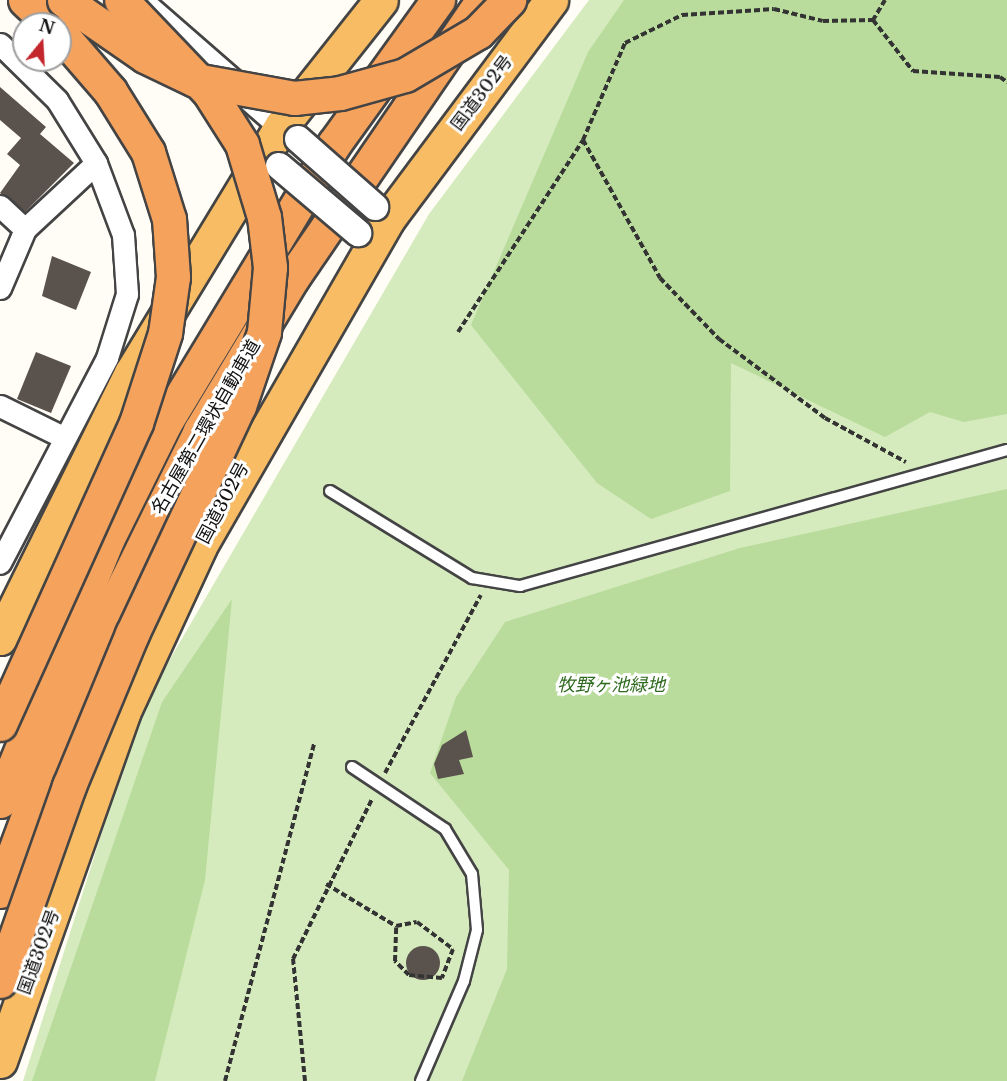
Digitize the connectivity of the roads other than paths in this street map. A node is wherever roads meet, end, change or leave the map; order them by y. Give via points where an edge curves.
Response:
1 (25, 0) edge
2 (64, 0) edge
3 (91, 0) edge
4 (121, 0) edge
5 (138, 0) edge
6 (381, 0) edge
7 (438, 0) edge
8 (483, 0) edge
9 (509, 0) edge
10 (551, 0) edge
11 (38, 12) edge
12 (0, 44) edge
13 (72, 47) edge
14 (290, 132) junction
15 (272, 159) junction
16 (96, 163) junction
17 (0, 206) edge
18 (373, 226) junction
19 (25, 229) junction
20 (0, 288) edge
21 (0, 406) edge
22 (63, 437) junction
23 (1007, 450) edge
24 (330, 491) dead end
25 (0, 563) edge
26 (0, 638) edge
27 (0, 724) edge
28 (352, 766) dead end
29 (0, 801) edge
30 (0, 891) edge
31 (0, 981) edge
32 (0, 1061) edge
33 (421, 1081) edge

1 - 11 highway
2 - 9 highway, bridge via 145,56 195,80 294,98 340,93 405,75 478,32
3 - 15 street
4 - 31 highway, bridge via 208,92 242,144 264,217 270,267 264,332 239,406 132,634 69,786
5 - 14 street
6 - 14 highway
7 - 29 highway, 名古屋第二環状自動車道 via 334,144 165,423 108,538
8 - 30 highway, 名古屋第二環状自動車道 via 293,277 200,431 81,673
10 - 18 highway, 国道302号
12 - 16 street via 57,100
13 - 27 highway, bridge via 110,91 148,152 169,219 173,277 165,333 136,423
14 - 15 highway
14 - 18 street, bridge
15 - 18 street, bridge
15 - 26 highway via 89,449
16 - 19 street
16 - 22 street via 123,235 128,294 107,358
17 - 19 street
18 - 32 highway, 国道302号 via 200,546 123,713
19 - 20 street
21 - 22 street
22 - 25 street
23 - 24 lane via 520,586 472,579
28 - 33 lane via 445,830 472,874 477,930

